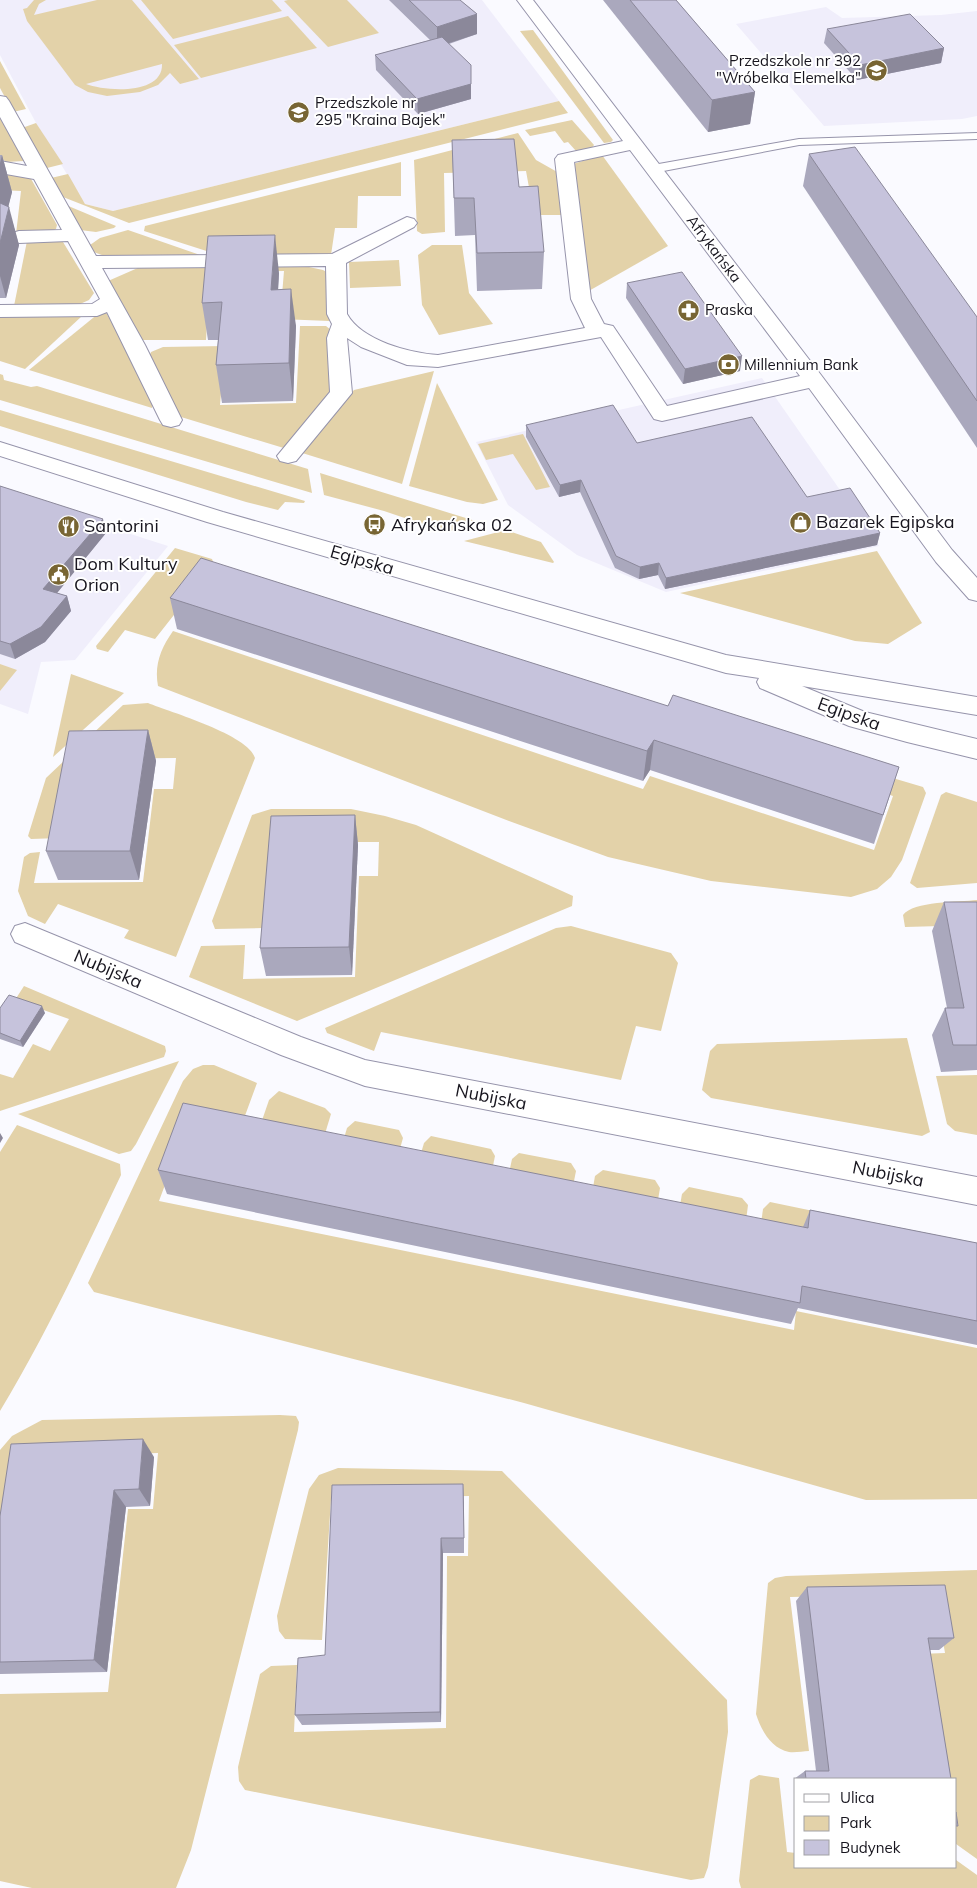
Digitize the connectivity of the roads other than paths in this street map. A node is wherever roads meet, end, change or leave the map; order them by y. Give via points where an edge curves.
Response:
1 (525, 0) edge
2 (0, 101) edge
3 (977, 136) edge
4 (635, 144) junction
5 (3, 165) edge
6 (653, 169) junction
7 (39, 174) junction
8 (407, 223) dead end
9 (73, 234) junction
10 (19, 237) dead end
11 (336, 260) junction
12 (88, 262) junction
13 (110, 301) junction
14 (0, 312) edge
15 (343, 325) junction
16 (597, 331) junction
17 (814, 380) junction
18 (171, 420) dead end
19 (0, 449) edge
20 (288, 456) dead end
21 (977, 593) edge
22 (726, 664) junction
23 (977, 706) edge
24 (977, 749) edge
25 (25, 934) dead end
26 (977, 1191) edge

1 - 4 street, Afrykańska
2 - 7 street
3 - 6 lane via 799,142
4 - 6 street, Afrykańska
4 - 16 street via 564,159 580,299
5 - 7 street
6 - 17 street, Afrykańska
7 - 9 street
8 - 11 street
9 - 10 street
9 - 12 street
11 - 12 street
11 - 15 street via 337,314
12 - 13 street
13 - 14 street via 97,310
13 - 18 street
15 - 16 street via 368,343 414,360 438,361 498,357
15 - 20 street via 337,338 341,393
16 - 17 street via 606,330 662,414
17 - 21 street, Afrykańska via 944,556
19 - 22 street, Egipska via 215,517
22 - 23 street, Egipska
22 - 24 street, Egipska via 858,719 907,734
25 - 26 street, Nubijska via 291,1046 365,1073

